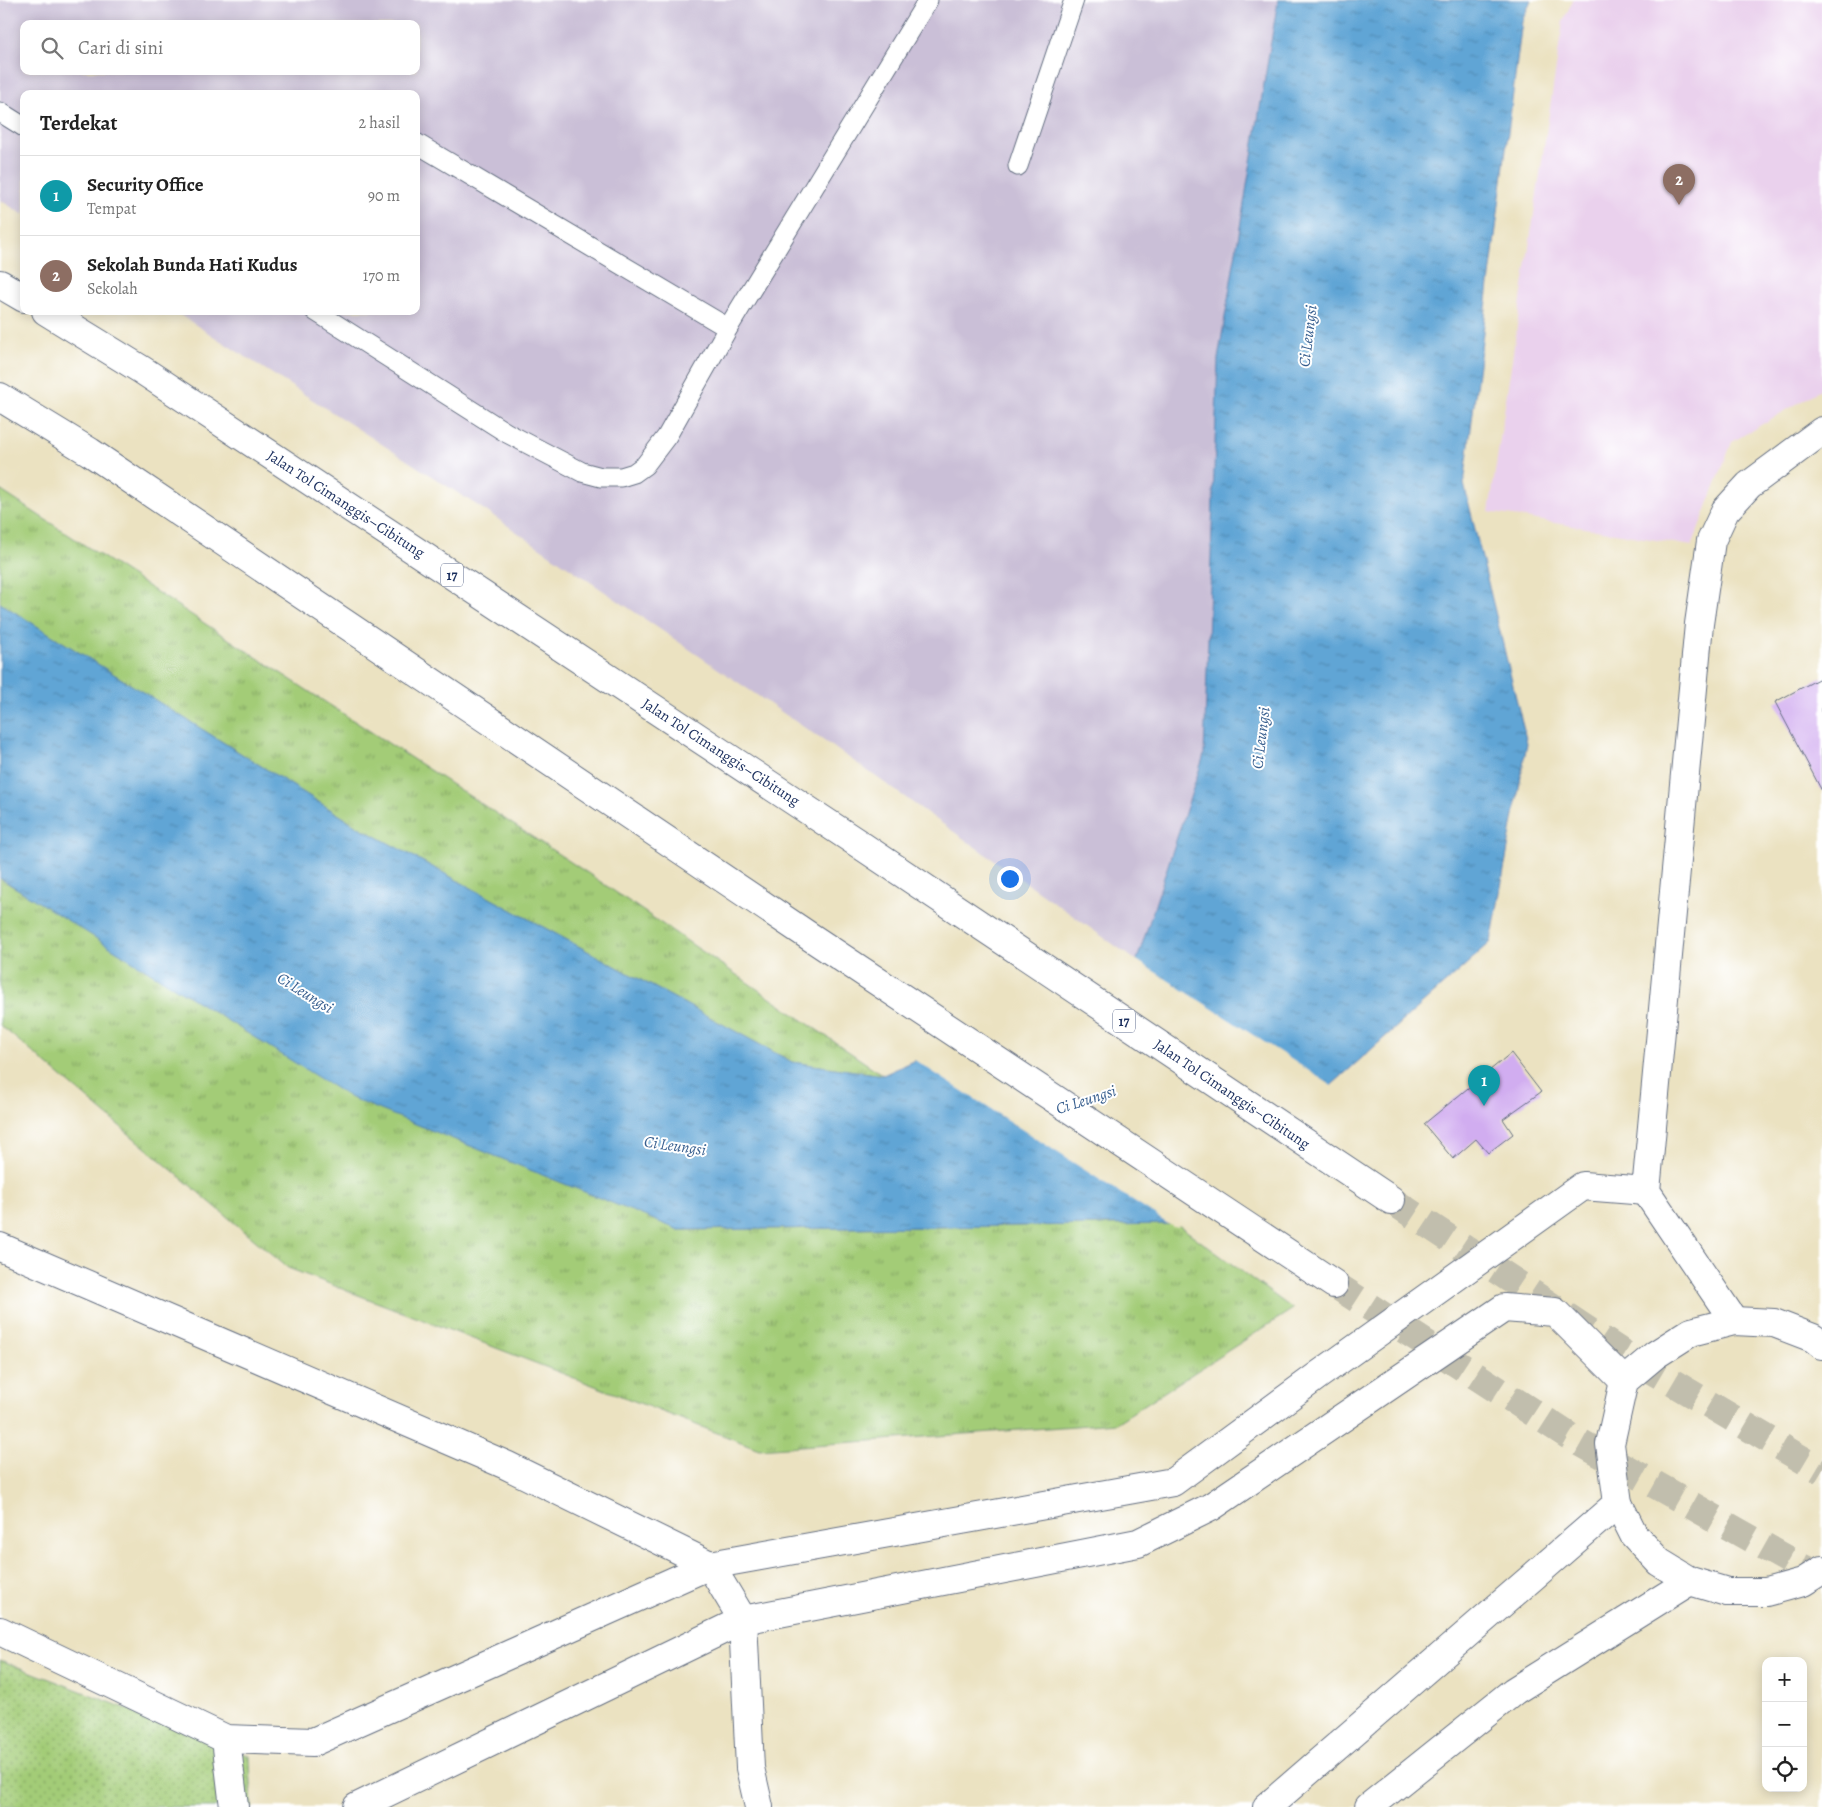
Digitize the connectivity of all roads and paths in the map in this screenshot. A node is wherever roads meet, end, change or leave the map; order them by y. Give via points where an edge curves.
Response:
1 (928, 0) edge
2 (1074, 0) edge
3 (0, 112) edge
4 (20, 124) edge
5 (420, 146) edge
6 (1018, 166) dead end
7 (0, 284) edge
8 (20, 296) edge
9 (53, 315) edge
10 (321, 315) edge
11 (728, 328) junction
12 (0, 397) edge
13 (1822, 431) edge
14 (1646, 1191) junction
15 (1391, 1200) tunnel mouth
16 (0, 1247) edge
17 (1334, 1284) tunnel mouth
18 (1734, 1321) junction
19 (1819, 1339) edge
20 (1624, 1381) junction
21 (1618, 1503) junction
22 (710, 1564) junction
23 (1822, 1570) edge
24 (1690, 1581) junction
25 (743, 1620) junction
26 (0, 1631) edge
27 (226, 1738) junction
28 (234, 1807) edge
29 (356, 1807) edge
30 (759, 1807) edge
31 (1267, 1807) edge
32 (1370, 1807) edge

1 - 11 lane
2 - 6 lane
3 - 4 lane
5 - 11 lane
7 - 8 main road
9 - 15 main road, Jalan Tol Cimanggis–Cibitung / 17 via 151,375
10 - 11 lane via 507,432 582,472 621,477 646,465 667,436
12 - 17 main road via 90,452 806,934
13 - 14 main road via 1749,485 1725,511 1711,541 1699,624
14 - 18 main road
14 - 22 main road via 1584,1186 1173,1482
16 - 22 main road via 506,1466
18 - 19 main road via 1774,1323
18 - 20 main road via 1691,1332 1655,1355
20 - 21 main road via 1610,1444
20 - 25 main road via 1555,1312 1504,1308 1212,1507 1138,1543
21 - 24 main road via 1634,1535 1659,1562
21 - 31 main road
22 - 25 main road
22 - 27 main road via 313,1742
23 - 24 main road via 1803,1582 1766,1592 1727,1592
24 - 32 main road via 1514,1691
25 - 29 main road
25 - 30 main road via 750,1768
26 - 27 main road
27 - 28 main road

